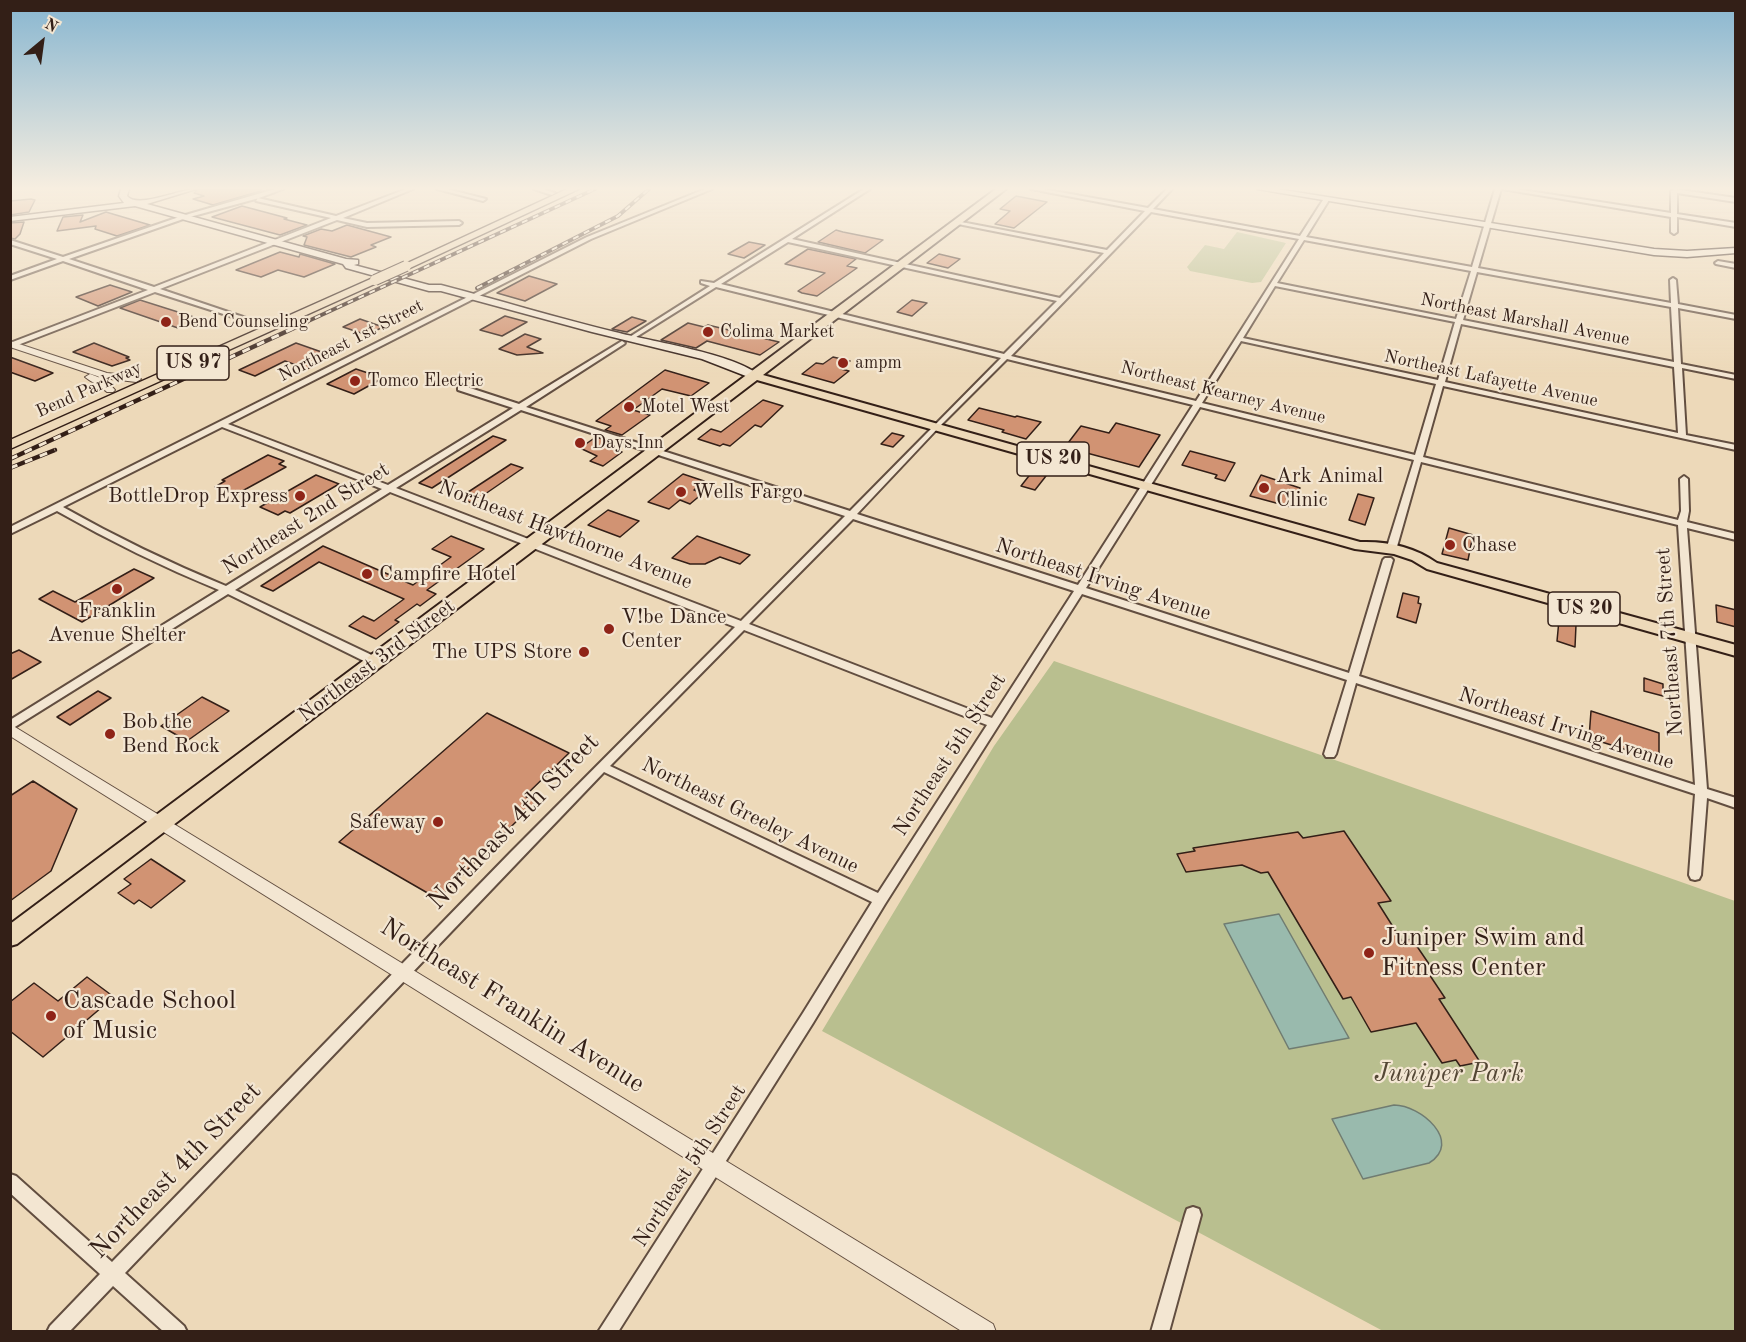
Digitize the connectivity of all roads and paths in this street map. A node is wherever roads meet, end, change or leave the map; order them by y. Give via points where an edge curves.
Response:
1 (40, 252) edge
2 (84, 252) edge
3 (251, 252) edge
4 (309, 252) edge
5 (434, 252) edge
6 (437, 252) edge
7 (562, 252) edge
8 (768, 252) edge
9 (840, 252) edge
10 (919, 252) edge
11 (1109, 252) edge
12 (1294, 252) edge
13 (1379, 252) edge
14 (1481, 252) edge
15 (1652, 252) edge
16 (1716, 252) edge
17 (63, 259) junction
18 (1718, 263) dead end
19 (901, 265) junction
20 (1736, 266) edge
21 (1476, 269) junction
22 (397, 270) junction
23 (10, 278) edge
24 (369, 278) junction
25 (1674, 280) dead end
26 (703, 282) dead end
27 (1274, 284) junction
28 (714, 285) junction
29 (155, 290) junction
30 (472, 297) junction
31 (1062, 300) junction
32 (1675, 306) junction
33 (835, 315) junction
34 (1736, 317) edge
35 (244, 319) dead end
36 (1459, 322) junction
37 (1239, 339) junction
38 (627, 340) junction
39 (12, 345) edge
40 (43, 356) junction
41 (1005, 356) junction
42 (1678, 365) junction
43 (754, 376) junction
44 (1736, 377) edge
45 (136, 379) junction
46 (1442, 384) junction
47 (460, 388) dead end
48 (110, 390) junction
49 (1198, 404) junction
50 (518, 407) junction
51 (222, 423) junction
52 (937, 427) junction
53 (10, 434) edge
54 (1682, 436) junction
55 (10, 445) edge
56 (1736, 448) edge
57 (654, 452) junction
58 (1420, 458) junction
59 (1684, 479) dead end
60 (1146, 486) junction
61 (389, 488) junction
62 (56, 507) junction
63 (850, 516) junction
64 (1682, 524) junction
65 (10, 531) edge
66 (1736, 537) edge
67 (532, 544) junction
68 (1390, 555) junction
69 (227, 590) junction
70 (1079, 591) junction
71 (742, 625) junction
72 (1688, 638) junction
73 (1736, 651) edge
74 (376, 662) junction
75 (1351, 679) junction
76 (994, 723) junction
77 (10, 728) edge
78 (1330, 754) dead end
79 (603, 767) junction
80 (1701, 792) junction
81 (1736, 803) edge
82 (161, 823) junction
83 (1695, 875) dead end
84 (880, 900) junction
85 (10, 937) edge
86 (404, 971) junction
87 (715, 1164) junction
88 (10, 1182) edge
89 (1193, 1215) dead end
90 (114, 1273) junction
91 (56, 1332) edge
92 (178, 1332) edge
93 (607, 1332) edge
94 (985, 1332) edge
95 (1160, 1332) edge

1 - 17 street
2 - 17 street
3 - 29 street
4 - 22 main road via 349,266
5 - 22 highway, Bend Parkway / US 97
6 - 22 highway, Bend Parkway / US 97
7 - 30 street, Northeast 1st Street
8 - 28 street, Northeast 2nd Street
9 - 19 street
10 - 19 main road, Northeast 3rd Street
11 - 31 street, Northeast 4th Street
12 - 27 street, Northeast 5th Street
13 - 21 street
14 - 21 street
15 - 16 main road
17 - 23 street
17 - 29 street
18 - 20 street
19 - 31 street
19 - 33 main road, Northeast 3rd Street
21 - 32 street
21 - 36 street
22 - 24 highway, Bend Parkway / US 97, bridge
22 - 30 main road via 429,288
24 - 45 highway, Bend Parkway / US 97
24 - 55 highway, Bend Parkway / US 97
25 - 32 street
26 - 28 street, Northeast Kearney Avenue
27 - 36 street, Northeast Marshall Avenue
27 - 37 street, Northeast 5th Street
28 - 33 street, Northeast Kearney Avenue
28 - 38 street, Northeast 2nd Street
29 - 35 street
29 - 39 street
30 - 38 main road
30 - 51 street, Northeast 1st Street
31 - 41 street, Northeast 4th Street
32 - 34 street
32 - 42 street
33 - 41 street, Northeast Kearney Avenue
33 - 43 main road, Northeast 3rd Street
36 - 42 street, Northeast Marshall Avenue
36 - 46 street
37 - 46 street, Northeast Lafayette Avenue
37 - 49 street, Northeast 5th Street
38 - 43 main road via 730,374
38 - 50 street, Northeast 2nd Street
39 - 40 street
40 - 45 street via 50,355 106,376
40 - 48 street via 103,382
41 - 49 street, Northeast Kearney Avenue
41 - 52 street, Northeast 4th Street
42 - 44 street, Northeast Marshall Avenue
42 - 54 street
43 - 52 main road, US 20
43 - 57 main road, Northeast 3rd Street
45 - 48 highway, Bend Parkway / US 97
46 - 54 street, Northeast Lafayette Avenue
46 - 58 street
47 - 50 street, Northeast Irving Avenue
48 - 53 highway, Bend Parkway / US 97
49 - 58 street, Northeast Kearney Avenue
49 - 60 street, Northeast 5th Street
50 - 57 street, Northeast Irving Avenue
50 - 61 street, Northeast 2nd Street
51 - 61 street, Northeast Hawthorne Avenue
51 - 62 street, Northeast 1st Street
52 - 60 main road, US 20
52 - 63 street, Northeast 4th Street
54 - 56 street, Northeast Lafayette Avenue
57 - 63 street, Northeast Irving Avenue
57 - 67 main road, Northeast 3rd Street
58 - 64 street, Northeast Kearney Avenue
58 - 68 street
59 - 64 street, Northeast 7th Street
60 - 68 main road, US 20 via 1360,546 1368,554
60 - 70 street, Northeast 5th Street
61 - 67 street, Northeast Hawthorne Avenue
61 - 69 street, Northeast 2nd Street
62 - 65 street, Northeast 1st Street
62 - 69 street via 111,538
63 - 70 street, Northeast Irving Avenue
63 - 71 street, Northeast 4th Street
64 - 66 street, Northeast Kearney Avenue
64 - 72 street, Northeast 7th Street
67 - 71 street, Northeast Hawthorne Avenue
67 - 74 main road, Northeast 3rd Street
68 - 72 main road, US 20 via 1421,569 1432,566
68 - 75 street
69 - 74 street
69 - 77 street, Northeast 2nd Street
70 - 75 street, Northeast Irving Avenue
70 - 76 street, Northeast 5th Street
71 - 76 street, Northeast Hawthorne Avenue
71 - 79 street, Northeast 4th Street
72 - 73 main road, US 20
72 - 80 street, Northeast 7th Street
74 - 82 main road, Northeast 3rd Street
75 - 78 street
75 - 80 street, Northeast Irving Avenue
76 - 84 street, Northeast 5th Street
77 - 82 street, Northeast Franklin Avenue
79 - 84 street, Northeast Greeley Avenue
79 - 86 street, Northeast 4th Street
80 - 81 street, Northeast Irving Avenue
80 - 83 street, Northeast 7th Street
82 - 85 main road, Northeast 3rd Street
82 - 86 street, Northeast Franklin Avenue
84 - 87 street, Northeast 5th Street
86 - 87 street, Northeast Franklin Avenue
86 - 90 street, Northeast 4th Street
87 - 93 street, Northeast 5th Street
87 - 94 street, Northeast Franklin Avenue
88 - 90 street
89 - 95 street
90 - 91 street, Northeast 4th Street
90 - 92 street

